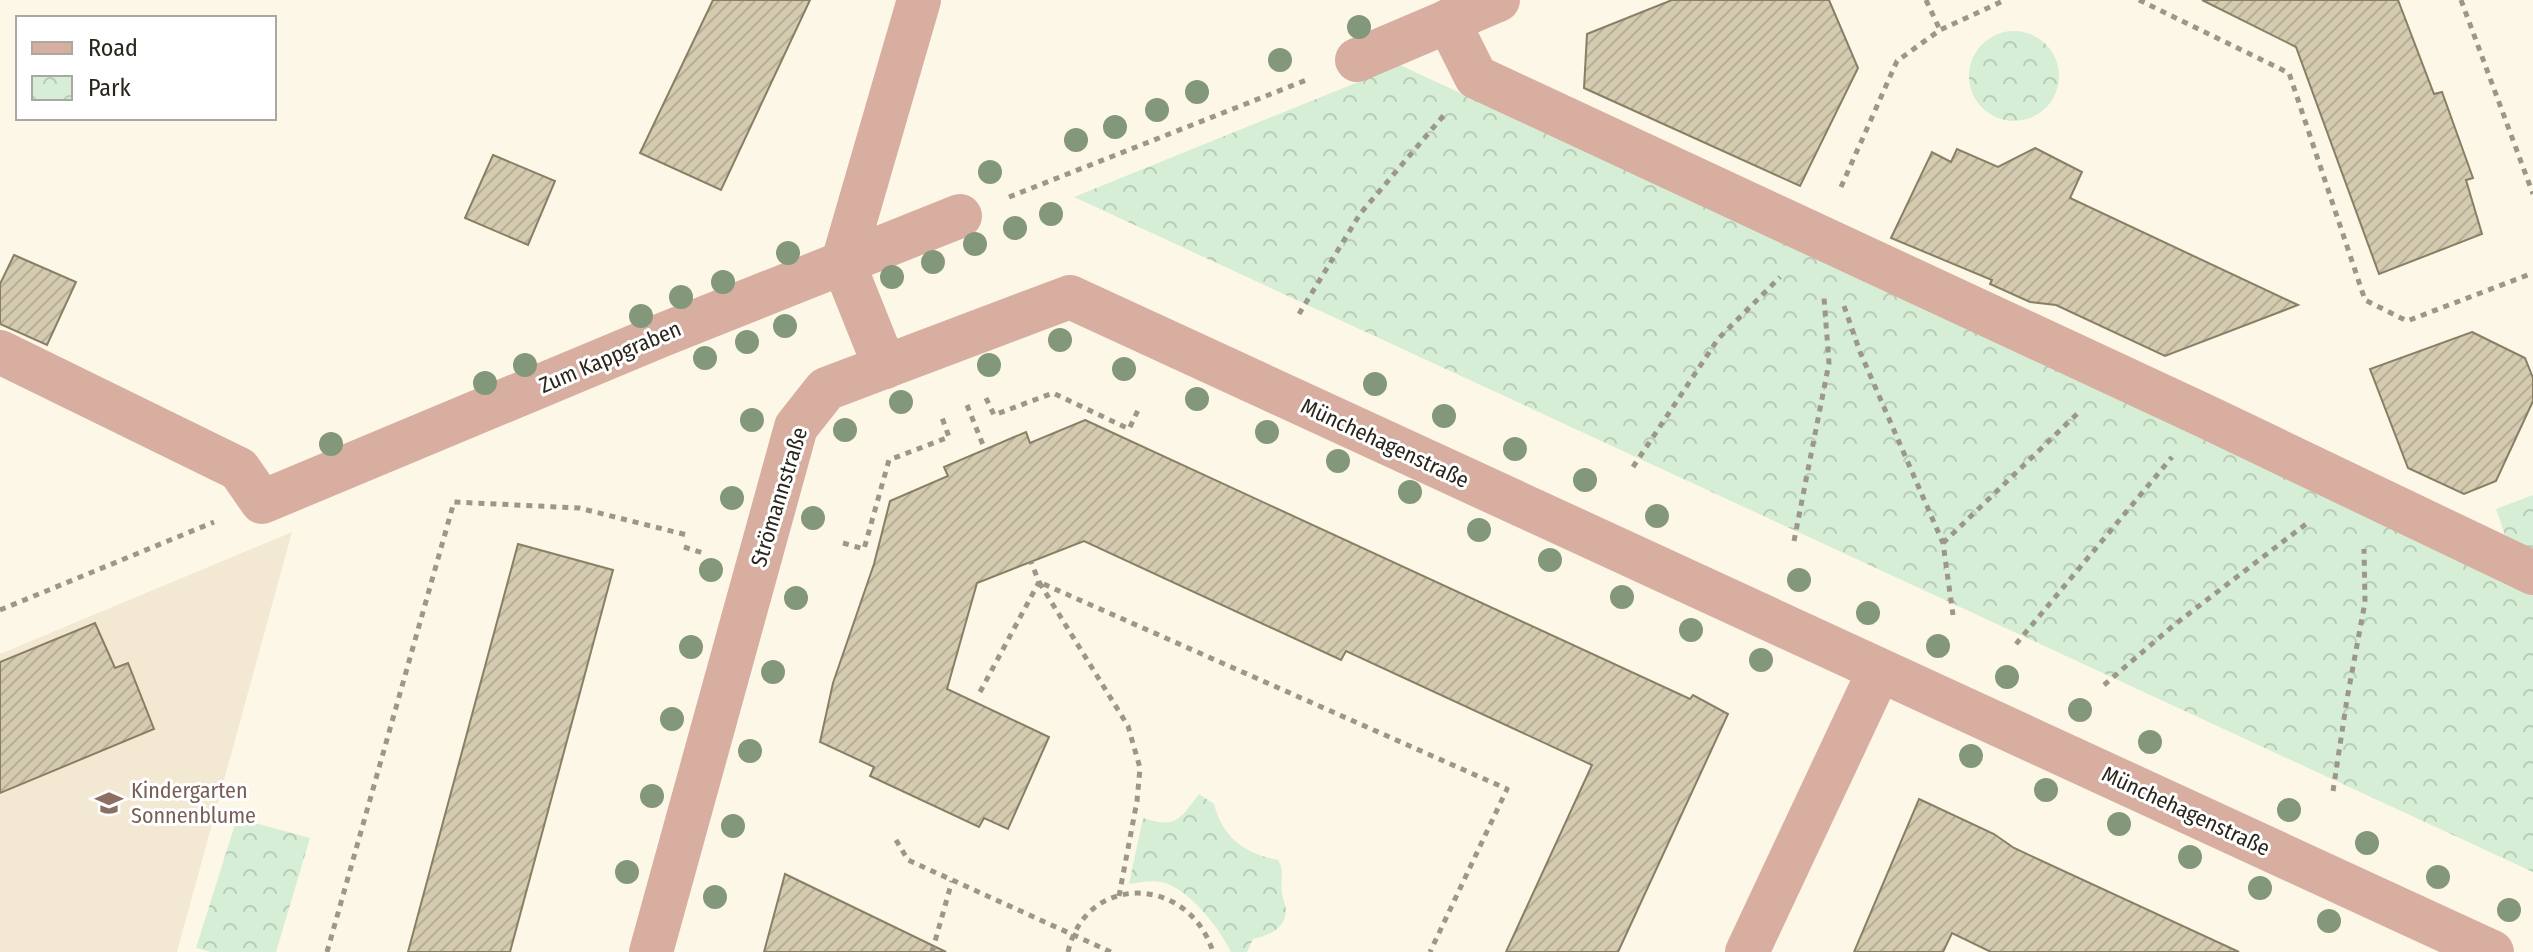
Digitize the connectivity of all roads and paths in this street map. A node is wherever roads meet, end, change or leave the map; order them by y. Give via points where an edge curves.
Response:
1 (919, 0) edge
2 (1498, 0) edge
3 (1926, 0) edge
4 (2005, 0) edge
5 (2139, 0) edge
6 (2461, 0) edge
7 (1448, 21) junction
8 (1940, 30) junction
9 (1357, 60) joint
10 (1476, 77) junction
11 (2533, 194) edge
12 (960, 216) joint
13 (1820, 237) junction
14 (843, 262) junction
15 (2533, 273) edge
16 (1299, 314) dead end
17 (0, 352) edge
18 (885, 367) junction
19 (2116, 376) junction
20 (986, 398) dead end
21 (967, 405) dead end
22 (1140, 406) dead end
23 (941, 415) dead end
24 (2207, 417) junction
25 (985, 450) dead end
26 (1633, 467) dead end
27 (2358, 489) junction
28 (262, 502) junction
29 (687, 535) dead end
30 (1794, 541) dead end
31 (843, 543) dead end
32 (1943, 543) junction
33 (1031, 562) dead end
34 (2533, 573) edge
35 (1039, 582) junction
36 (0, 610) edge
37 (1953, 615) dead end
38 (2016, 644) dead end
39 (1879, 671) junction
40 (2104, 685) dead end
41 (980, 692) dead end
42 (2333, 791) dead end
43 (896, 840) dead end
44 (952, 881) junction
45 (1119, 896) junction
46 (1072, 934) junction
47 (327, 952) edge
48 (651, 952) edge
49 (932, 952) edge
50 (1068, 952) edge
51 (1111, 952) edge
52 (1213, 952) edge
53 (1430, 952) edge
54 (1747, 952) edge
55 (2492, 952) edge

1 - 14 street
2 - 7 street
3 - 8 path
4 - 8 path
5 - 15 path via 2289,73 2365,300 2407,321
6 - 11 path
7 - 9 street
7 - 10 street
8 - 13 path via 1897,61
9 - 12 path
10 - 13 street
10 - 16 path via 1360,214
12 - 14 street, Zum Kappgraben
13 - 19 street
13 - 26 path via 1718,339
13 - 30 path via 1829,363
13 - 32 path via 1860,352
14 - 18 street
14 - 28 street, Zum Kappgraben
17 - 28 street via 239,469
18 - 39 street, Münchehagenstraße via 1070,297
18 - 48 street, Strömannstraße via 826,389 796,427
19 - 24 street
19 - 32 path
20 - 22 path via 994,415 1053,393 1129,429
21 - 25 path
23 - 31 path via 949,437 889,460 864,549
24 - 27 street
24 - 38 path
27 - 34 street
27 - 40 path via 2174,625
27 - 42 path via 2365,602
28 - 36 path
29 - 47 path via 579,508 454,502
32 - 37 path
33 - 35 path
35 - 41 path
35 - 45 path via 1128,726 1140,768
35 - 53 path via 1507,789
39 - 54 street
39 - 55 street, Münchehagenstraße
43 - 44 path via 908,860
44 - 46 path
44 - 49 path
45 - 46 path via 1085,915
45 - 52 path via 1149,893 1172,900 1203,926
46 - 50 path
46 - 51 path

